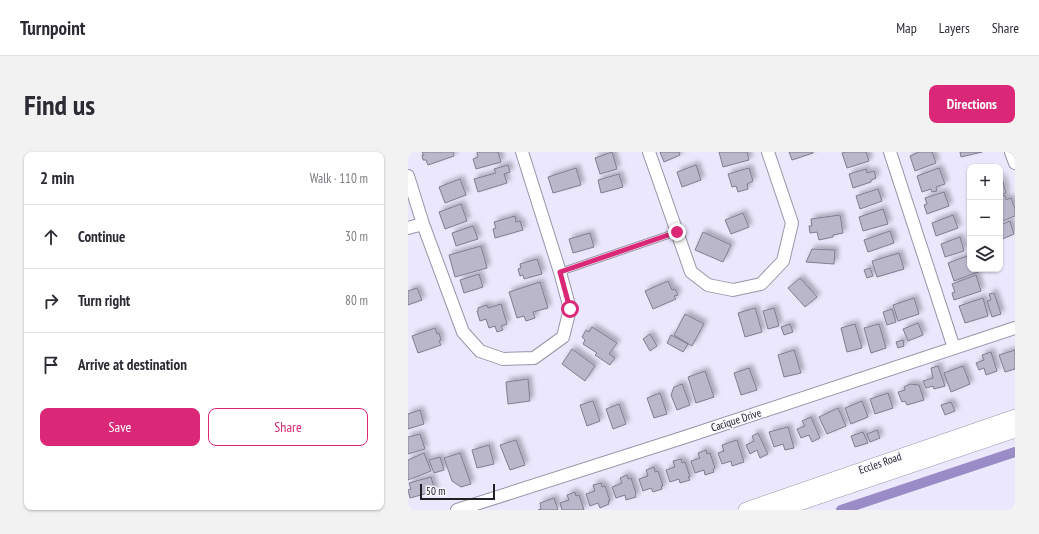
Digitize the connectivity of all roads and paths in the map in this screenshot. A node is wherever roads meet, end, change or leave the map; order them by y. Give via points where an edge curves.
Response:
1 (522, 152) edge
2 (649, 152) edge
3 (768, 152) edge
4 (890, 152) edge
5 (1011, 152) edge
6 (1015, 163) edge
7 (408, 176) edge
8 (423, 224) junction
9 (408, 228) edge
10 (677, 232) junction
11 (560, 272) junction
12 (1015, 328) edge
13 (954, 348) junction
14 (1015, 417) edge
15 (1015, 430) edge
16 (457, 510) edge
17 (746, 510) edge
18 (778, 510) edge

1 - 11 street
2 - 10 street
3 - 10 street via 792,223 784,261 761,284 733,290 708,285 691,272
4 - 13 street
5 - 6 street
7 - 8 street
8 - 9 street
8 - 11 street via 463,332 480,351 503,359 534,358 563,337 570,309
10 - 11 lane
12 - 13 street, Cacique Drive
13 - 16 street, Cacique Drive
14 - 17 street, Eccles Road
15 - 18 street, Eccles Road

